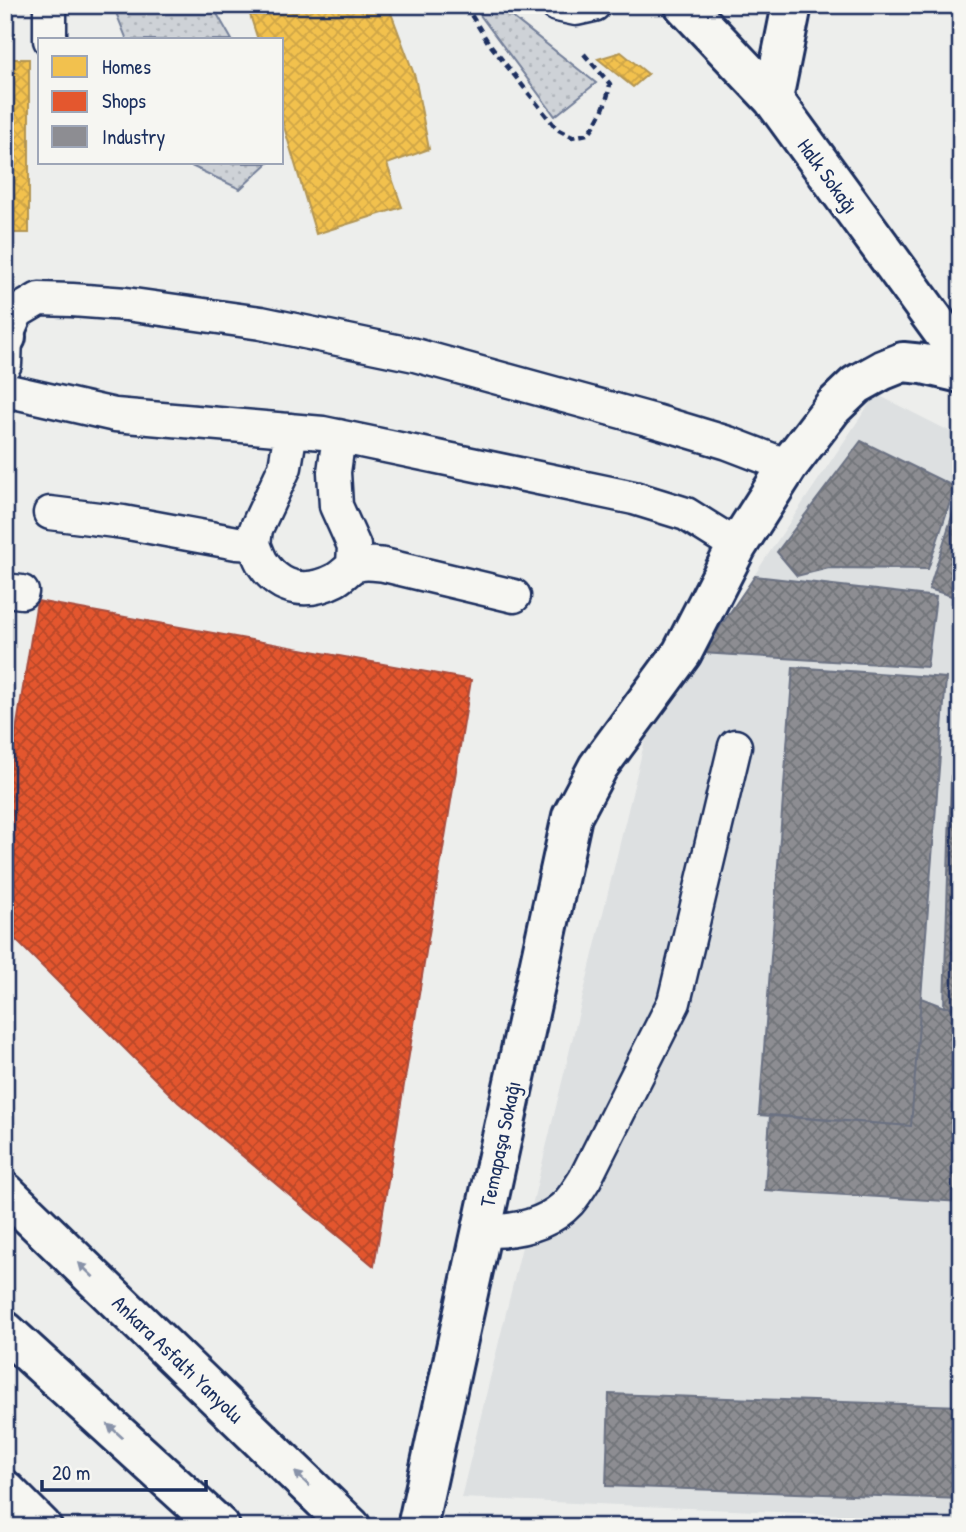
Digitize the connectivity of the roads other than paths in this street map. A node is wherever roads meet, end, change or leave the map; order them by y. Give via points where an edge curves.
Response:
1 (50, 5) edge
2 (594, 5) edge
3 (684, 5) edge
4 (792, 5) edge
5 (560, 6) edge
6 (50, 38) edge
7 (773, 99) junction
8 (6, 337) edge
9 (961, 357) edge
10 (5, 364) edge
11 (961, 373) edge
12 (5, 390) edge
13 (291, 430) junction
14 (339, 436) junction
15 (788, 466) junction
16 (50, 513) dead end
17 (254, 544) junction
18 (737, 547) junction
19 (353, 565) junction
20 (514, 596) dead end
21 (735, 746) dead end
22 (5, 1192) edge
23 (481, 1231) junction
24 (5, 1331) edge
25 (5, 1490) edge
26 (42, 1527) edge
27 (220, 1527) edge
28 (351, 1527) edge
29 (417, 1527) edge

1 - 6 lane
2 - 5 lane
3 - 7 main road, Halk Sokağı
4 - 7 main road
7 - 9 main road, Halk Sokağı
8 - 10 lane
8 - 15 lane via 18,312 39,299 126,304 261,323 415,355 565,395 728,443
11 - 15 main road, Temapaşa Sokağı via 903,362 883,370 856,385 833,407
12 - 13 lane via 115,415
13 - 14 lane
13 - 17 lane via 285,467 256,529
14 - 18 lane via 634,498 686,513
14 - 19 lane via 336,506 354,546
15 - 18 main road, Temapaşa Sokağı
16 - 17 lane
17 - 19 lane via 263,564 289,587 310,589 327,584
18 - 23 main road, Temapaşa Sokağı via 682,653 598,767 572,816
19 - 20 lane via 384,565
21 - 23 lane via 674,1002 585,1179 569,1202 547,1219 526,1228
28 -> 22 main road, Ankara Asfaltı Yanyolu
23 - 29 main road, Temapaşa Sokağı
27 -> 24 main road
25 - 26 main road

